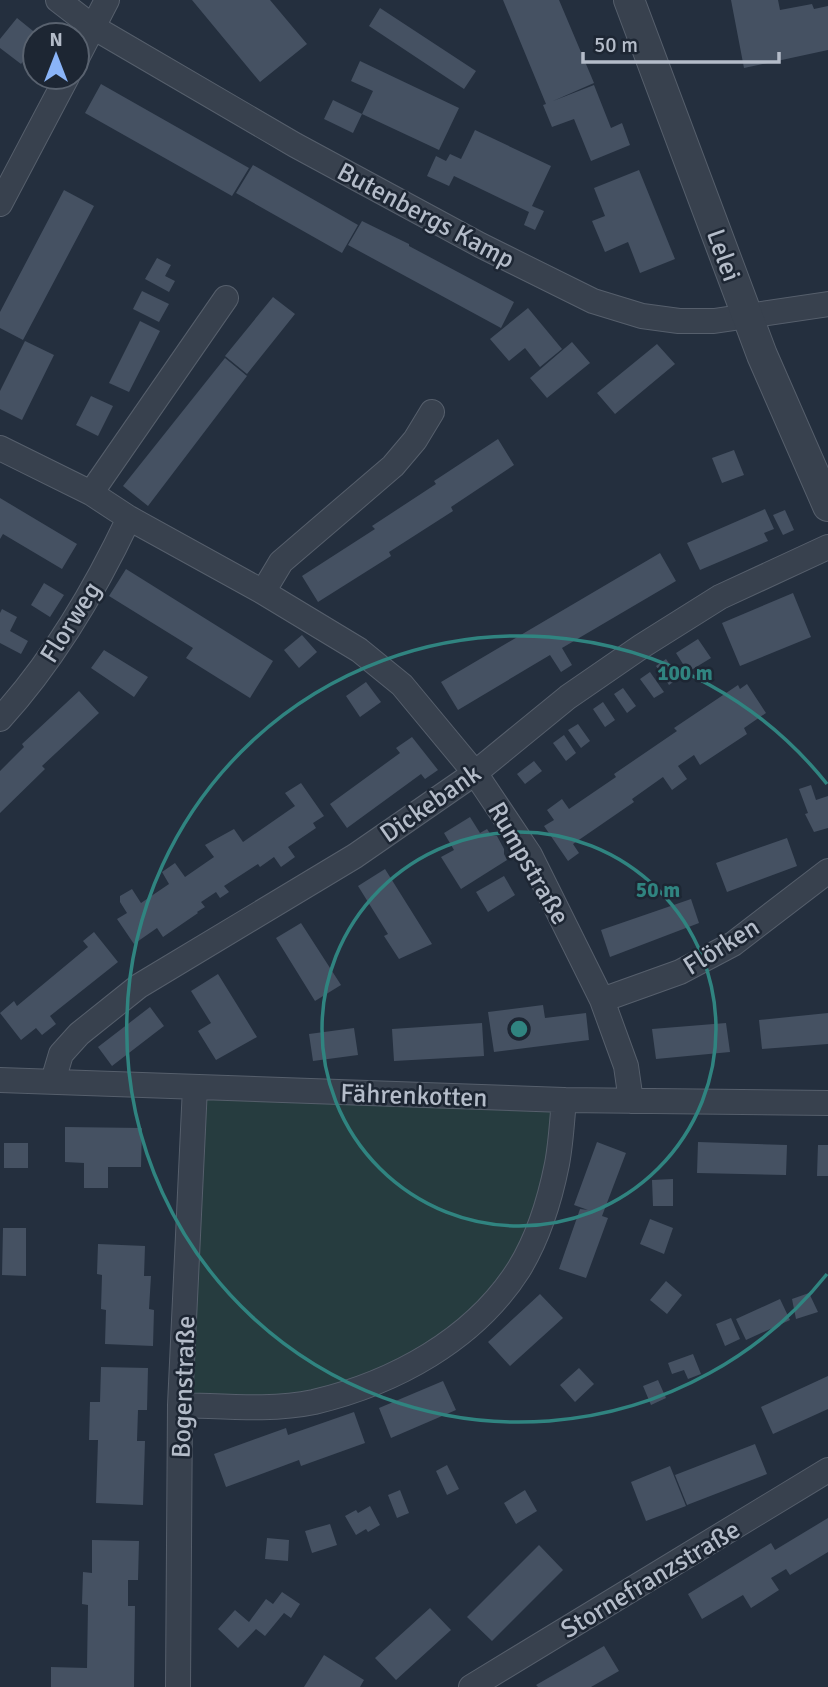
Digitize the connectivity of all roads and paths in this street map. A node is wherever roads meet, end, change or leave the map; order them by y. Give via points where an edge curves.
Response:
1 (58, 0) edge
2 (107, 0) edge
3 (629, 0) edge
4 (93, 27) junction
5 (91, 31) edge
6 (60, 91) edge
7 (0, 204) edge
8 (226, 298) dead end
9 (828, 304) edge
10 (747, 315) junction
11 (432, 412) dead end
12 (0, 447) edge
13 (91, 493) junction
14 (828, 506) edge
15 (129, 517) junction
16 (828, 547) edge
17 (263, 592) junction
18 (0, 719) edge
19 (475, 773) junction
20 (828, 872) edge
21 (602, 1000) junction
22 (0, 1080) edge
23 (53, 1081) junction
24 (195, 1087) junction
25 (564, 1100) junction
26 (631, 1101) junction
27 (828, 1103) edge
28 (180, 1405) junction
29 (828, 1470) edge
30 (178, 1687) edge
31 (471, 1687) edge

1 - 4 street, Butenbergs Kamp
2 - 4 street
3 - 10 street, Lelei
4 - 5 street
4 - 10 street, Butenbergs Kamp via 307,152 593,301 642,316 679,321
6 - 7 street
8 - 13 street
9 - 10 street, Butenbergs Kamp
10 - 14 street, Lelei
11 - 17 street via 393,466 281,562
12 - 13 street, Rumpstraße
13 - 15 street, Rumpstraße
15 - 17 street, Rumpstraße
15 - 18 street, Florweg via 52,654
16 - 19 street, Dickebank via 720,597 642,646 568,697
17 - 19 street, Rumpstraße via 359,650 402,685
19 - 21 street, Rumpstraße via 530,855
19 - 23 street, Dickebank via 355,856 139,986 79,1034 61,1054
20 - 21 street, Flörken via 733,944 680,972
21 - 26 street, Rumpstraße via 626,1066
22 - 23 street, Fährenkotten
23 - 24 street, Fährenkotten
24 - 25 street, Fährenkotten
24 - 28 street, Bogenstraße
25 - 26 street, Fährenkotten
25 - 28 street via 557,1162 535,1237 519,1269 493,1303 451,1340 382,1381 312,1402 267,1407
26 - 27 street, Fährenkotten
28 - 30 street, Bogenstraße
29 - 31 street, Stornefranzstraße

